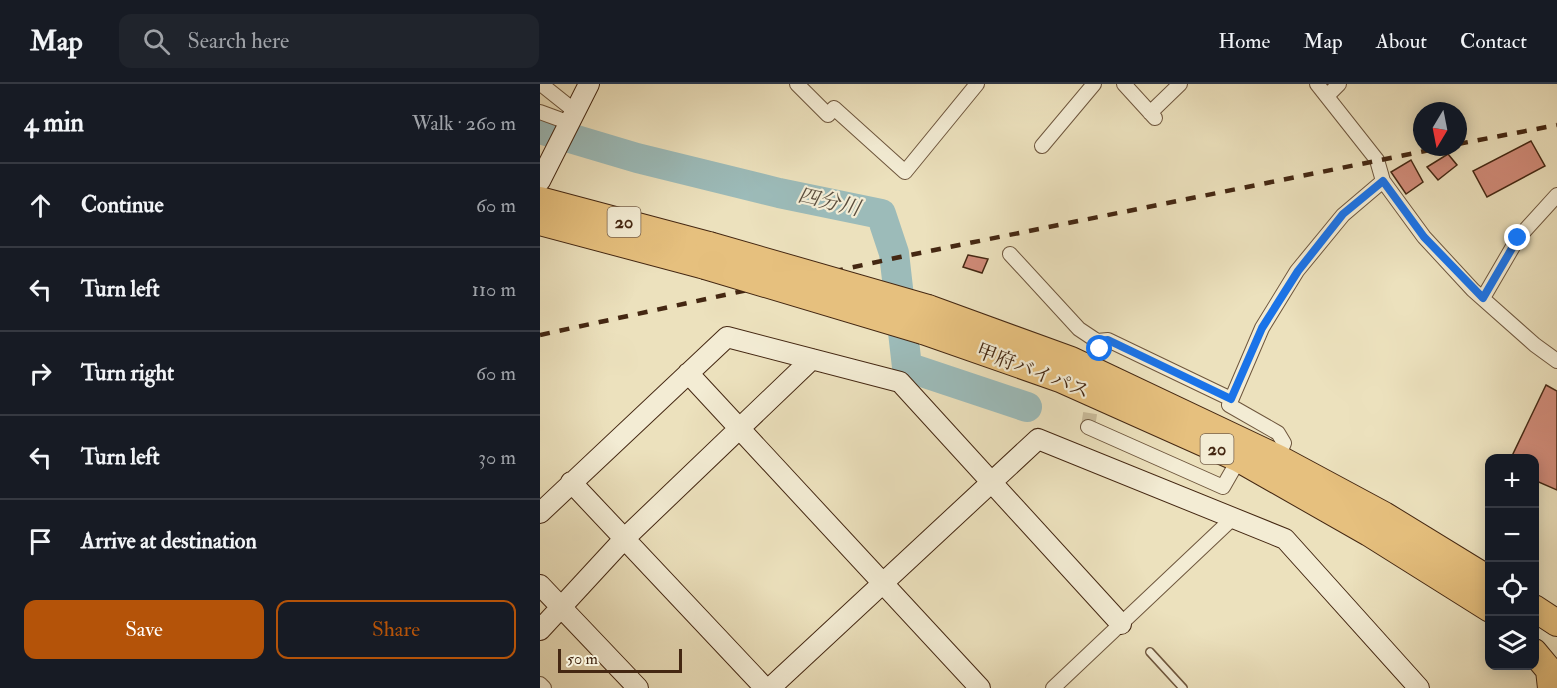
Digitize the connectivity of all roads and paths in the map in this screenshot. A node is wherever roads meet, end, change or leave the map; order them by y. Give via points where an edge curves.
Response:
1 (541, 84) edge
2 (589, 84) edge
3 (797, 84) edge
4 (977, 84) edge
5 (1094, 84) edge
6 (1124, 84) edge
7 (1179, 84) edge
8 (1317, 84) edge
9 (1339, 84) edge
10 (1327, 96) junction
11 (540, 112) edge
12 (573, 118) junction
13 (1041, 146) dead end
14 (545, 167) edge
15 (1383, 181) junction
16 (1557, 195) edge
17 (540, 200) edge
18 (540, 222) edge
19 (1010, 254) dead end
20 (707, 255) junction
21 (1483, 298) junction
22 (926, 320) junction
23 (812, 359) junction
24 (1557, 362) edge
25 (688, 373) junction
26 (1231, 399) junction
27 (1088, 427) dead end
28 (739, 429) junction
29 (1278, 458) junction
30 (1239, 459) junction
31 (993, 481) junction
32 (571, 482) junction
33 (540, 513) edge
34 (1233, 518) junction
35 (624, 539) junction
36 (1417, 563) junction
37 (1485, 577) edge
38 (883, 583) junction
39 (540, 585) edge
40 (1485, 606) edge
41 (561, 607) junction
42 (1539, 611) edge
43 (1485, 620) edge
44 (1557, 623) edge
45 (1121, 624) junction
46 (540, 630) edge
47 (1539, 641) edge
48 (1150, 652) dead end
49 (1557, 654) edge
50 (1539, 658) edge
51 (540, 684) edge
52 (544, 688) edge
53 (638, 688) edge
54 (765, 688) edge
55 (770, 688) edge
56 (980, 688) edge
57 (1053, 688) edge
58 (1183, 688) edge
59 (1419, 688) edge
60 (1551, 688) edge

1 - 12 street
2 - 12 street
3 - 4 street via 828,115 834,108 905,172
5 - 13 street
6 - 7 street via 1152,115
8 - 10 street
9 - 10 street
10 - 15 street via 1377,160
11 - 12 street
12 - 14 street
15 - 21 street via 1424,237
15 - 26 street via 1343,214 1298,271 1262,328
16 - 21 street via 1518,238
17 - 20 highway, 甲府バイパス / 20
18 - 20 highway, 甲府バイパス / 20
19 - 26 street via 1079,330 1099,345 1108,340
20 - 22 highway, 甲府バイパス / 20, bridge
21 - 24 street
22 - 29 highway, 甲府バイパス / 20 via 1071,360
22 - 30 highway, 甲府バイパス / 20
23 - 25 street via 727,337
23 - 28 street
23 - 31 street via 900,382
25 - 28 street
25 - 32 street
26 - 29 street via 1229,405 1278,433 1284,443
27 - 30 street via 1223,487
28 - 35 street
28 - 38 street
29 - 37 highway, 甲府バイパス / 20 via 1384,515
30 - 36 highway, 甲府バイパス / 20
31 - 34 street via 1038,439
31 - 38 street
31 - 45 street
32 - 33 street
32 - 35 street
34 - 45 street
34 - 59 street via 1285,539
35 - 41 street
35 - 54 street
36 - 40 highway, 甲府バイパス / 20
36 - 43 highway via 1447,595
38 - 55 street
38 - 56 street
39 - 41 street
41 - 46 street
41 - 53 street
42 - 44 highway
45 - 57 street
47 - 49 highway
48 - 58 lane
50 - 60 highway via 1550,670
51 - 52 street

